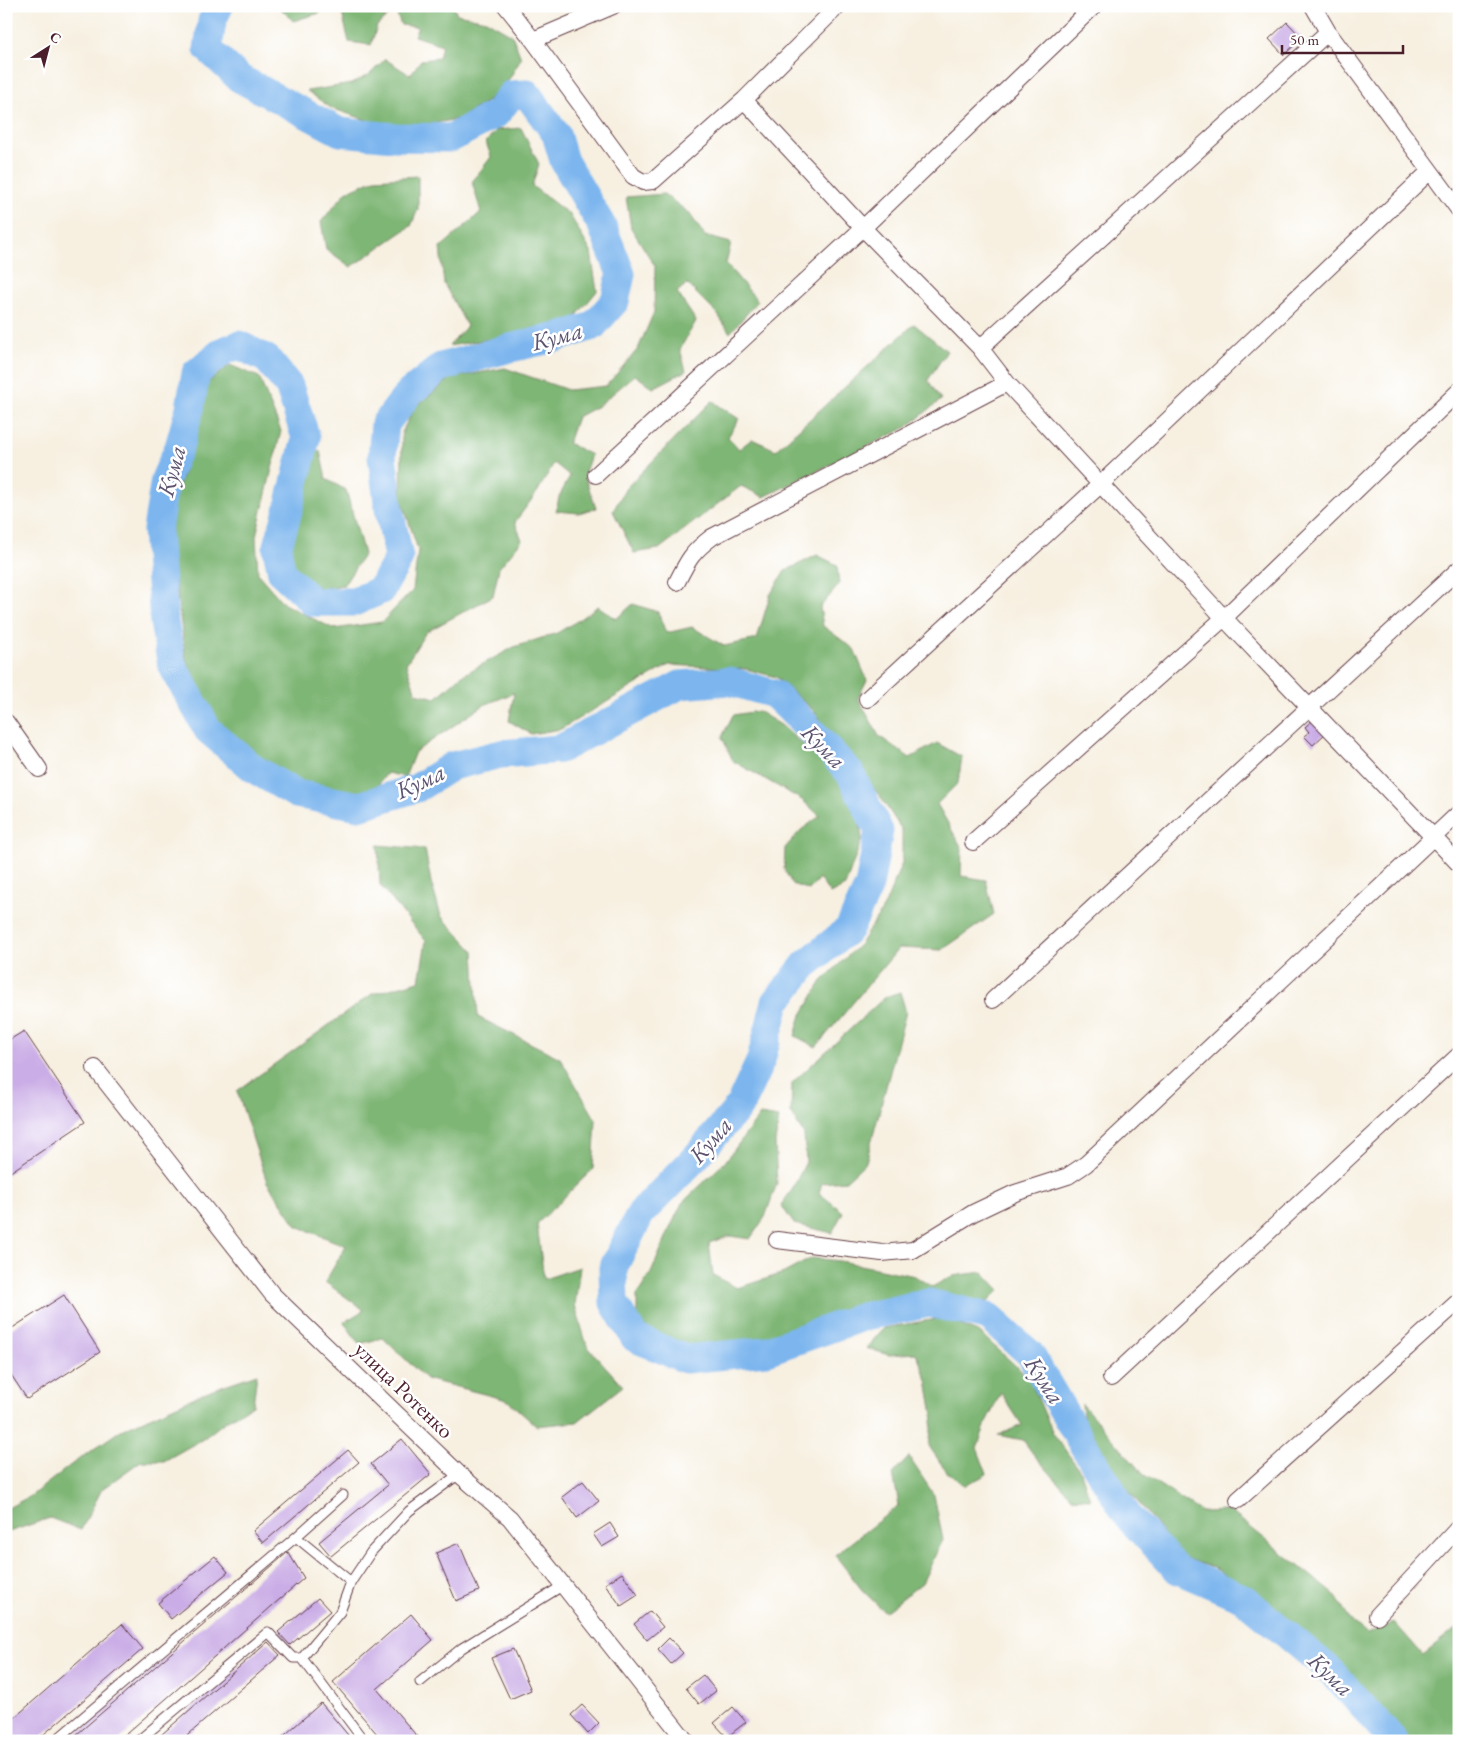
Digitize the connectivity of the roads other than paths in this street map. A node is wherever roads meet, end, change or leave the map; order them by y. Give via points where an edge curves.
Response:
1 (506, 6) edge
2 (613, 6) edge
3 (838, 6) edge
4 (1094, 6) edge
5 (1313, 6) edge
6 (1328, 32) junction
7 (533, 40) junction
8 (744, 100) junction
9 (1430, 170) junction
10 (1459, 210) edge
11 (863, 228) junction
12 (980, 348) junction
13 (1007, 383) junction
14 (1459, 391) edge
15 (596, 476) dead end
16 (1101, 484) junction
17 (1459, 569) edge
18 (677, 582) dead end
19 (1224, 618) junction
20 (868, 699) dead end
21 (1309, 707) junction
22 (6, 722) edge
23 (39, 769) dead end
24 (1459, 812) edge
25 (1433, 837) junction
26 (973, 842) dead end
27 (1459, 864) edge
28 (993, 1000) dead end
29 (1459, 1055) edge
30 (95, 1068) dead end
31 (777, 1240) dead end
32 (1459, 1301) edge
33 (1110, 1378) dead end
34 (459, 1474) junction
35 (343, 1495) dead end
36 (1238, 1500) dead end
37 (1459, 1527) edge
38 (296, 1537) junction
39 (351, 1582) junction
40 (562, 1586) junction
41 (1377, 1616) dead end
42 (302, 1658) junction
43 (420, 1682) dead end
44 (55, 1741) edge
45 (138, 1741) edge
46 (364, 1741) edge
47 (686, 1741) edge

1 - 7 street
2 - 7 street
3 - 8 street
4 - 11 street
5 - 6 street
6 - 9 street
6 - 12 street
7 - 8 street via 632,176 643,182 653,181
8 - 11 street
9 - 10 street
9 - 16 street
11 - 12 street
11 - 15 street
12 - 13 street
13 - 16 street
13 - 18 street via 712,537 688,559
14 - 19 street
16 - 19 street
16 - 20 street
17 - 21 street
19 - 21 street
19 - 26 street
21 - 25 street
21 - 28 street
22 - 23 street
24 - 25 street
25 - 27 street
25 - 31 street via 1086,1164 1068,1176 1015,1193 973,1213 913,1250 882,1253
29 - 33 street
30 - 34 street, улица Ротенко via 272,1294
32 - 36 street
34 - 39 lane via 409,1511 371,1552
34 - 40 street, улица Ротенко via 510,1518
35 - 38 lane
37 - 41 street
38 - 39 lane
38 - 44 lane
39 - 42 lane via 340,1612
40 - 43 lane via 462,1648
40 - 47 street, улица Ротенко
42 - 45 lane via 293,1658 268,1632
42 - 46 lane

